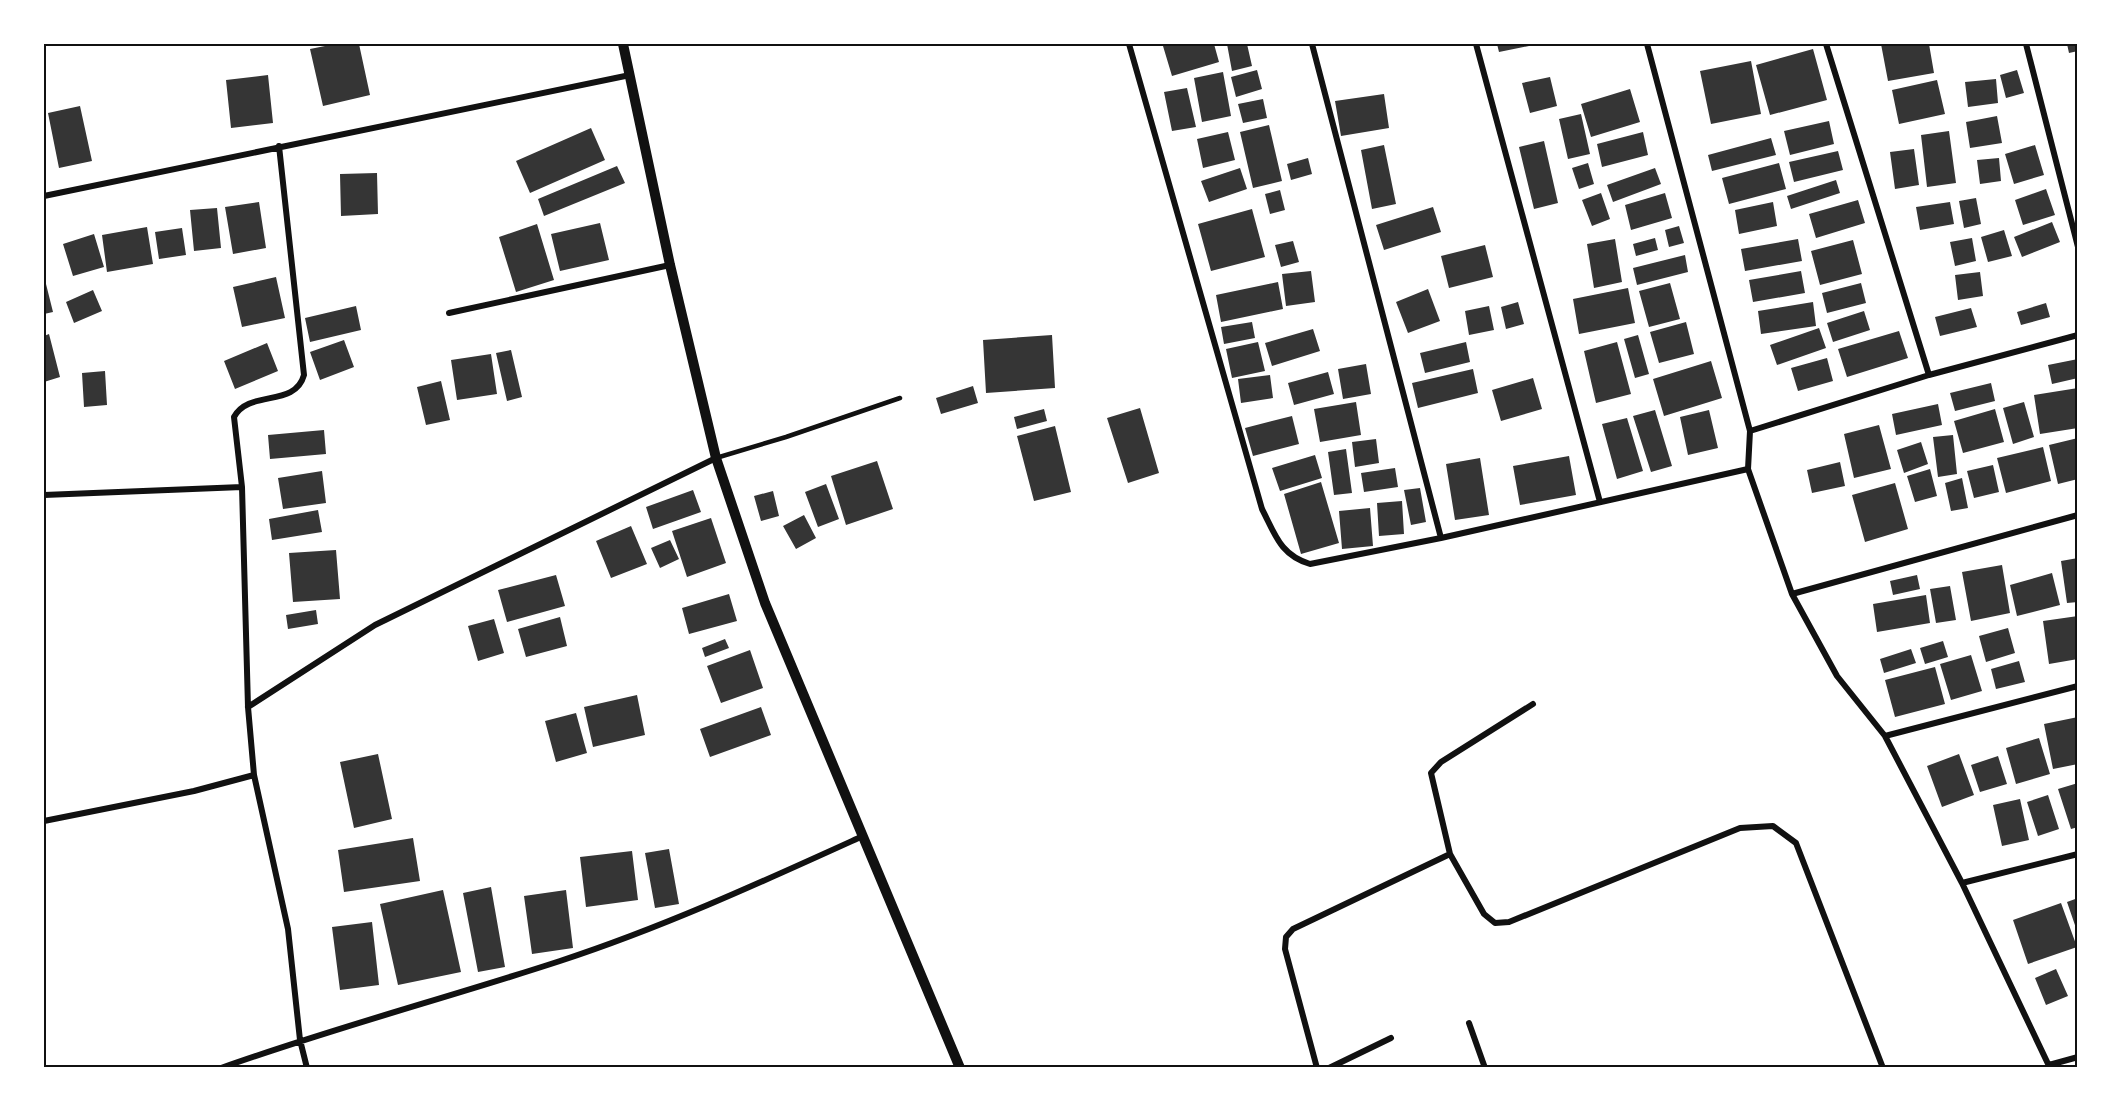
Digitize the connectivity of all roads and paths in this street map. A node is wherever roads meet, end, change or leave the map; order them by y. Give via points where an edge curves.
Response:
1 (623, 44) edge
2 (1129, 44) edge
3 (1312, 44) edge
4 (1476, 44) edge
5 (1647, 44) edge
6 (1826, 44) edge
7 (2026, 44) edge
8 (630, 75) junction
9 (279, 146) junction
10 (44, 196) edge
11 (2078, 247) edge
12 (670, 265) junction
13 (449, 313) dead end
14 (2078, 335) edge
15 (1929, 375) junction
16 (900, 398) dead end
17 (1750, 430) junction
18 (716, 458) junction
19 (1748, 469) junction
20 (242, 487) junction
21 (44, 495) edge
22 (1600, 502) junction
23 (2078, 515) edge
24 (1441, 538) junction
25 (1792, 594) junction
26 (2078, 686) edge
27 (1533, 704) dead end
28 (248, 707) junction
29 (1885, 736) junction
30 (254, 775) junction
31 (44, 821) edge
32 (863, 836) junction
33 (1450, 854) junction
34 (2078, 854) edge
35 (1962, 883) junction
36 (1469, 1023) dead end
37 (1391, 1038) dead end
38 (300, 1040) junction
39 (2078, 1057) edge
40 (2049, 1066) edge
41 (221, 1068) edge
42 (308, 1068) edge
43 (960, 1068) edge
44 (1317, 1068) edge
45 (1329, 1068) edge
46 (1485, 1068) edge
47 (1883, 1068) edge

1 - 8 street
2 - 24 street via 1262,510 1284,551 1310,564
3 - 24 street
4 - 22 street
5 - 17 street
6 - 15 street
7 - 11 street
8 - 9 street
8 - 12 street
9 - 10 street
9 - 20 street via 304,375 293,393 238,409 234,417
12 - 13 street
12 - 18 street
14 - 15 street
15 - 17 street
16 - 18 lane
17 - 19 street
18 - 28 street via 375,625
18 - 32 street via 765,603
19 - 22 street
19 - 25 street
20 - 21 street
20 - 28 street
22 - 24 street
23 - 25 street
25 - 29 street via 1837,676
26 - 29 street
27 - 33 street via 1441,762 1431,773
28 - 30 street
29 - 35 street
30 - 31 street
30 - 38 street via 288,929
32 - 38 street via 711,904 561,960
32 - 43 street
33 - 44 street via 1293,929 1286,937 1285,949
33 - 47 street via 1484,914 1495,923 1509,922 1740,828 1773,826 1796,843
34 - 35 street
35 - 40 street
36 - 46 street
37 - 45 street
38 - 41 street
38 - 42 street
39 - 40 street

